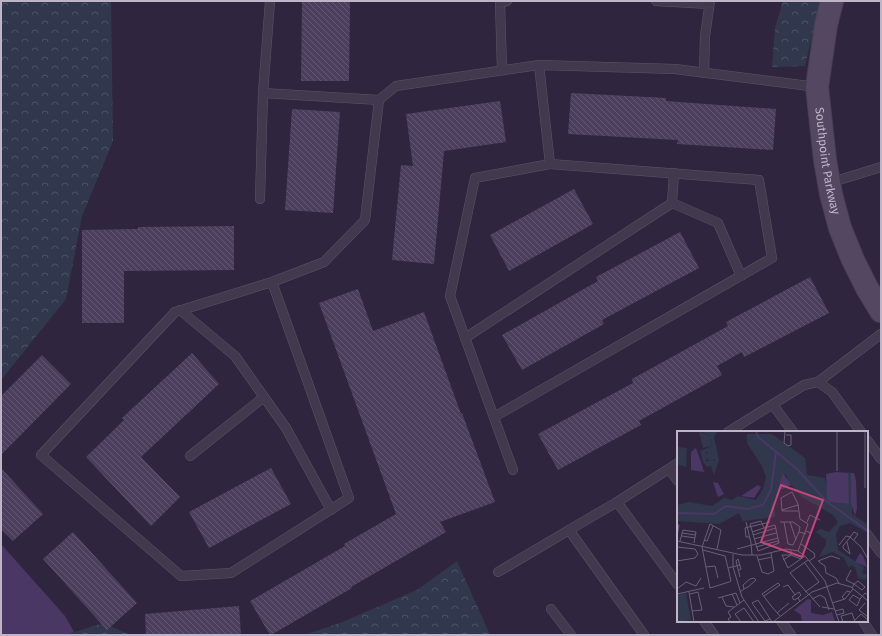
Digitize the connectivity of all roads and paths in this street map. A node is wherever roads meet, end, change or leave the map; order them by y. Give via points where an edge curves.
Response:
1 (270, 1) edge
2 (507, 1) edge
3 (656, 1) edge
4 (832, 1) edge
5 (709, 3) edge
6 (539, 65) junction
7 (502, 70) junction
8 (704, 73) junction
9 (817, 87) junction
10 (263, 93) junction
11 (379, 100) junction
12 (550, 164) junction
13 (881, 167) edge
14 (674, 173) junction
15 (829, 183) junction
16 (260, 199) dead end
17 (672, 203) junction
18 (741, 276) junction
19 (272, 282) junction
20 (180, 310) junction
21 (881, 311) edge
22 (881, 334) edge
23 (465, 338) junction
24 (818, 382) junction
25 (264, 397) junction
26 (773, 405) junction
27 (494, 417) junction
28 (730, 431) edge
29 (792, 431) edge
30 (860, 431) edge
31 (868, 441) edge
32 (190, 456) dead end
33 (881, 459) edge
34 (677, 464) edge
35 (669, 469) junction
36 (513, 470) dead end
37 (677, 480) edge
38 (617, 502) junction
39 (331, 510) junction
40 (569, 530) junction
41 (868, 535) edge
42 (881, 553) edge
43 (498, 572) dead end
44 (677, 584) edge
45 (551, 609) dead end
46 (705, 622) edge
47 (782, 622) edge
48 (864, 622) edge
49 (571, 635) edge
50 (644, 635) edge
51 (714, 635) edge
52 (791, 635) edge
53 (872, 635) edge

1 - 10 lane
2 - 7 lane via 500,3
3 - 5 lane
4 - 9 main road, Southpoint Parkway
5 - 8 lane
6 - 7 lane
6 - 8 lane via 675,69
6 - 12 lane
7 - 11 lane via 396,86
8 - 9 lane
9 - 15 main road, Southpoint Parkway
10 - 11 lane
10 - 16 lane
11 - 19 lane via 365,220 324,262
12 - 14 lane
12 - 23 lane via 475,178 450,296
13 - 15 lane
14 - 17 lane
14 - 18 lane via 759,180 772,258
15 - 21 main road, Southpoint Parkway via 840,228 853,260
17 - 18 lane via 718,223
17 - 23 lane
18 - 27 lane
19 - 20 lane
19 - 39 lane via 349,498
20 - 25 lane via 235,356
20 - 39 lane via 175,312 41,455 181,576 232,573
22 - 24 lane
23 - 27 lane
24 - 26 lane via 804,385
24 - 30 lane via 832,392
25 - 32 lane
25 - 39 lane via 286,428
26 - 28 lane
26 - 29 lane
27 - 36 lane
31 - 33 lane
34 - 35 lane
35 - 37 lane
35 - 38 lane
38 - 40 lane
38 - 44 lane
40 - 43 lane
40 - 50 lane
41 - 42 lane
45 - 49 lane
46 - 51 lane
47 - 52 lane
48 - 53 lane

